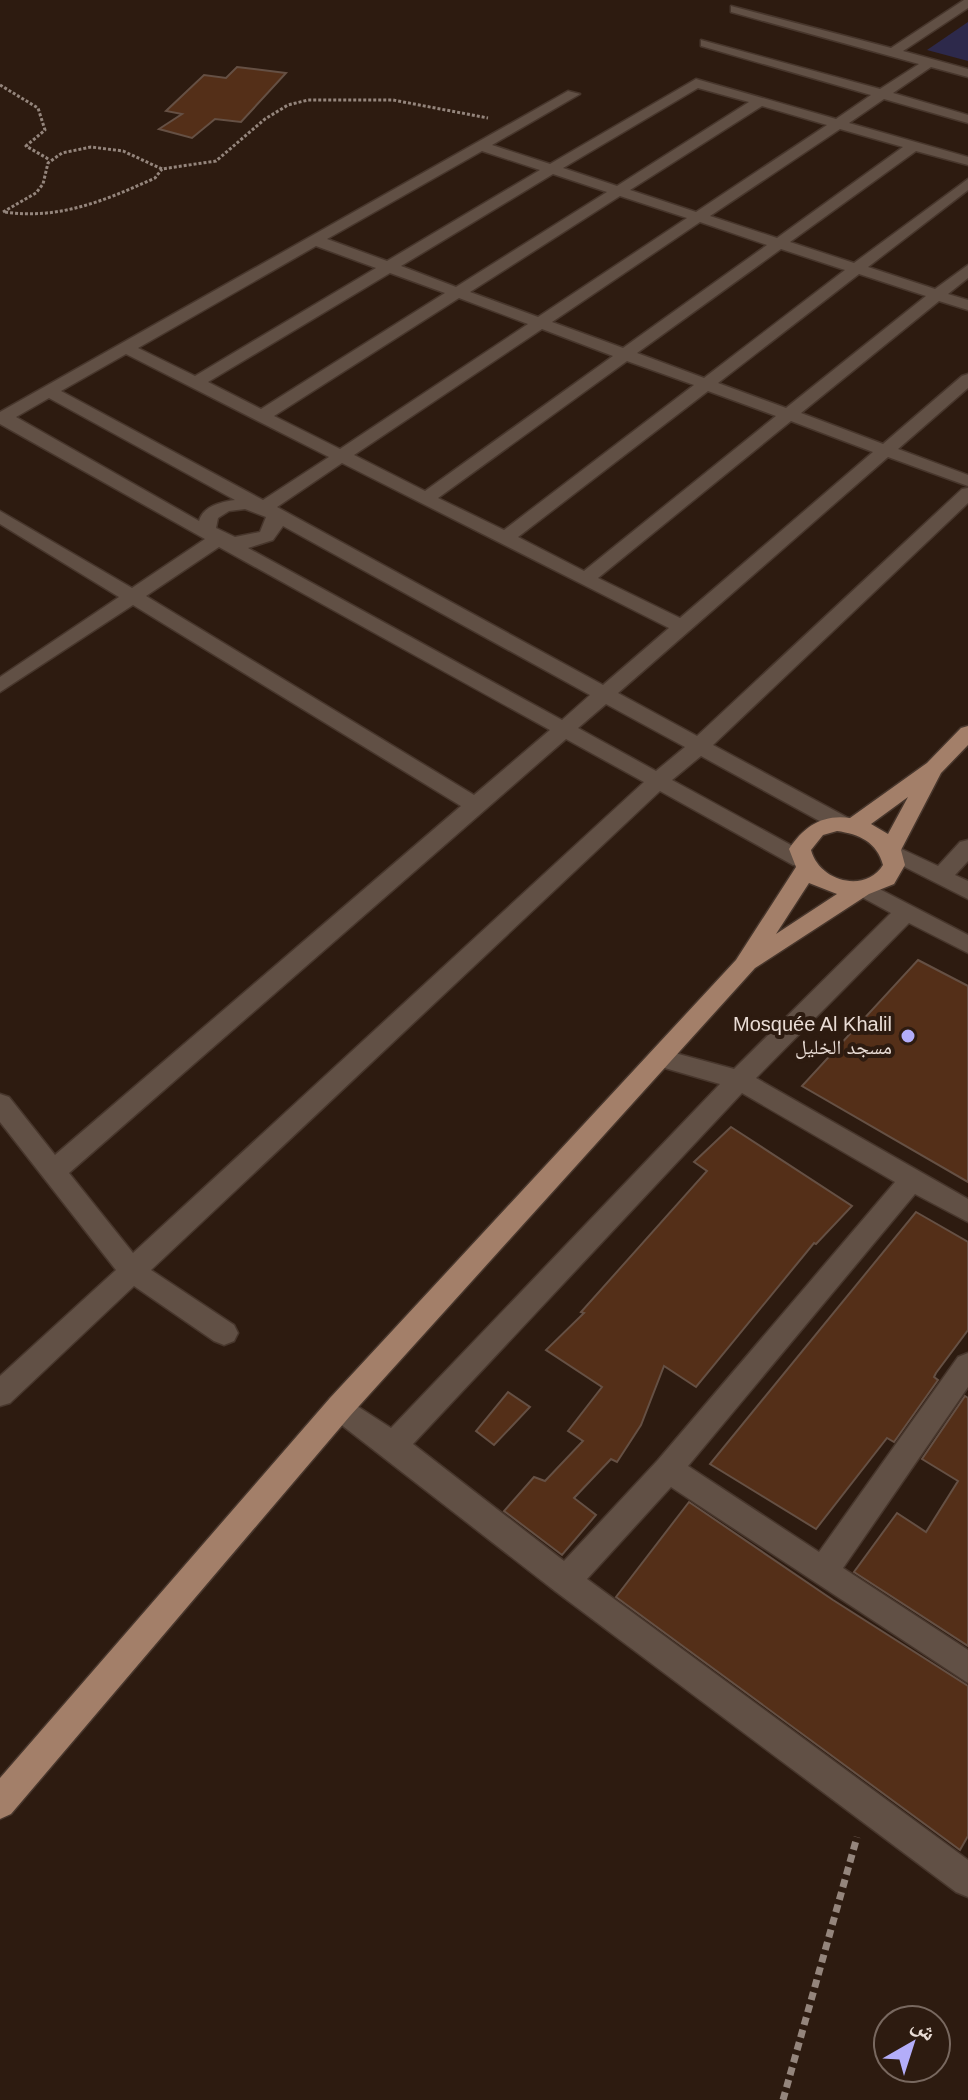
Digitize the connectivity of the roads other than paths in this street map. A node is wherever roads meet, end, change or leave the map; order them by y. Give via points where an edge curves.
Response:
1 (968, 3) edge
2 (735, 9) dead end
3 (705, 43) dead end
4 (893, 52) junction
5 (930, 62) junction
6 (968, 73) edge
7 (573, 94) dead end
8 (882, 94) junction
9 (761, 101) junction
10 (968, 119) edge
11 (840, 122) junction
12 (915, 145) junction
13 (480, 146) junction
14 (968, 161) edge
15 (551, 169) junction
16 (968, 183) edge
17 (618, 191) junction
18 (699, 217) junction
19 (315, 240) junction
20 (778, 243) junction
21 (389, 266) junction
22 (856, 269) junction
23 (968, 270) edge
24 (459, 292) junction
25 (937, 295) junction
26 (968, 305) edge
27 (543, 322) junction
28 (126, 348) junction
29 (626, 353) junction
30 (968, 379) edge
31 (195, 383) junction
32 (706, 384) junction
33 (49, 391) junction
34 (788, 415) junction
35 (262, 416) junction
36 (2, 418) edge
37 (885, 451) junction
38 (342, 456) junction
39 (968, 481) edge
40 (968, 493) edge
41 (425, 499) junction
42 (265, 507) junction
43 (0, 516) edge
44 (218, 539) junction
45 (504, 539) junction
46 (585, 579) junction
47 (133, 597) junction
48 (682, 627) junction
49 (0, 686) edge
50 (605, 693) junction
51 (562, 730) junction
52 (968, 733) edge
53 (700, 745) junction
54 (934, 768) junction
55 (657, 782) junction
56 (476, 806) junction
57 (849, 825) junction
58 (968, 847) edge
59 (892, 850) junction
60 (804, 865) junction
61 (941, 877) junction
62 (862, 889) junction
63 (968, 891) edge
64 (907, 911) junction
65 (968, 945) edge
66 (744, 966) junction
67 (660, 1058) junction
68 (739, 1080) junction
69 (0, 1104) edge
70 (53, 1172) junction
71 (912, 1180) junction
72 (968, 1212) edge
73 (132, 1271) junction
74 (224, 1333) dead end
75 (967, 1370) edge
76 (0, 1394) edge
77 (340, 1407) junction
78 (393, 1445) junction
79 (668, 1469) junction
80 (823, 1571) junction
81 (566, 1581) junction
82 (968, 1668) edge
83 (0, 1803) edge
84 (968, 1880) edge

1 - 4 street
2 - 4 street
3 - 8 street
4 - 5 street
5 - 6 street
5 - 8 street
7 - 13 street
8 - 10 street
8 - 11 street
9 - 11 street
9 - 15 street via 696,83
9 - 17 street
11 - 12 street
11 - 18 street
12 - 14 street
12 - 20 street
13 - 15 street
13 - 19 street
15 - 17 street
15 - 21 street
16 - 22 street
17 - 18 street
17 - 24 street
18 - 20 street
18 - 27 street
19 - 21 street
19 - 28 street
20 - 22 street
20 - 29 street
21 - 24 street
21 - 31 street
22 - 25 street
22 - 32 street
23 - 25 street
24 - 27 street
24 - 35 street
25 - 26 street
25 - 34 street
27 - 29 street
27 - 38 street
28 - 31 street
28 - 33 street
29 - 32 street
29 - 41 street
30 - 37 street
31 - 35 street
32 - 34 street
32 - 45 street
33 - 36 street
33 - 42 street
34 - 37 street
34 - 46 street
35 - 38 street
36 - 44 street
37 - 39 street
37 - 48 street
38 - 41 street
38 - 42 street
40 - 53 street
41 - 45 street
42 - 44 street via 276,526 263,538 241,543
42 - 44 street via 246,503 216,511 209,516 207,529
42 - 50 street
43 - 47 street
44 - 47 street
44 - 51 street
45 - 46 street
46 - 48 street
47 - 49 street
47 - 56 street
48 - 50 street
50 - 51 street
50 - 53 street
51 - 55 street
51 - 56 street
52 - 54 main road
53 - 55 street
53 - 57 street
54 - 57 main road
54 - 59 main road
55 - 60 street
55 - 73 street
56 - 70 street
57 - 59 main road via 882,838
57 - 60 main road via 814,831 800,849
58 - 61 street
59 - 61 street
59 - 62 main road via 895,864 890,875
60 - 62 main road via 830,885
60 - 66 main road
61 - 63 street
62 - 64 street
62 - 66 main road
64 - 65 street
64 - 68 street
66 - 67 main road
67 - 68 street
67 - 77 main road
68 - 71 street
68 - 78 street
69 - 70 street
70 - 73 street
71 - 72 street
71 - 79 street
73 - 74 street
73 - 76 street
75 - 80 street
77 - 78 street
77 - 83 main road
78 - 81 street
79 - 80 street
79 - 81 street
80 - 82 street
81 - 84 street

